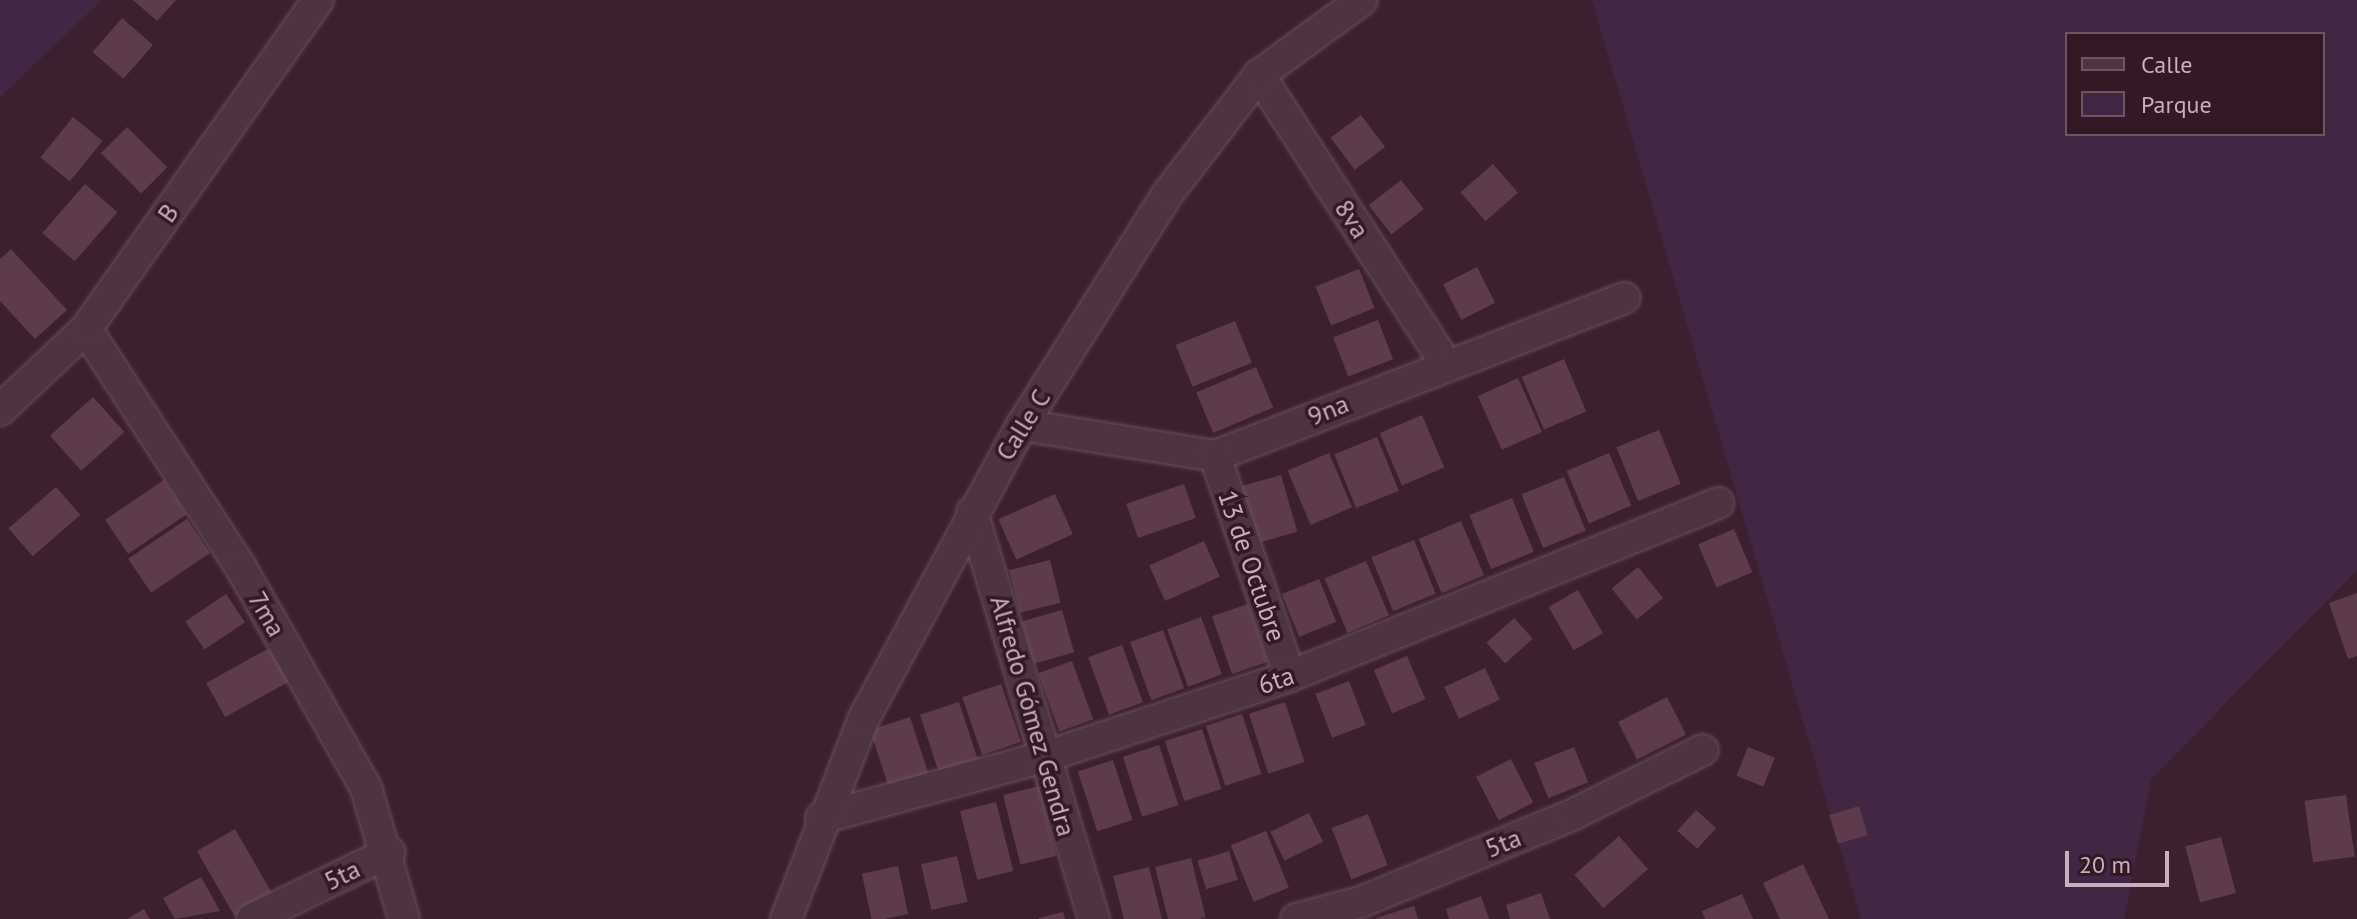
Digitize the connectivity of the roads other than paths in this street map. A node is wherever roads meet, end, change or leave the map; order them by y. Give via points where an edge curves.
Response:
1 (318, 0) edge
2 (1362, 0) edge
3 (1259, 75) junction
4 (1625, 298) dead end
5 (86, 329) junction
6 (1445, 363) junction
7 (0, 410) edge
8 (1022, 425) junction
9 (1215, 456) junction
10 (1718, 503) dead end
11 (972, 512) junction
12 (1290, 676) junction
13 (1703, 750) dead end
14 (1044, 757) junction
15 (821, 818) junction
16 (390, 852) junction
17 (252, 919) edge
18 (404, 919) edge
19 (786, 919) edge
20 (1094, 919) edge
21 (1296, 919) edge

1 - 5 street, B
2 - 3 street, Calle C
3 - 6 street, 8va
3 - 8 street, Calle C via 1169,192
4 - 6 street, 9na
5 - 7 street, B
5 - 16 street, 7ma via 241,568 366,788
6 - 9 street, 9na
8 - 9 street
8 - 11 street, Calle C
9 - 12 street, 13 de Octubre
10 - 12 street, 6ta
11 - 14 street, Alfredo Gómez Gendra
11 - 15 street, Calle C
12 - 14 street, 6ta
13 - 21 street, 5ta via 1572,815 1361,902
14 - 15 street, 6ta
14 - 20 street, Alfredo Gómez Gendra
15 - 19 street, Calle C
16 - 17 street, 5ta
16 - 18 street, 7ma

